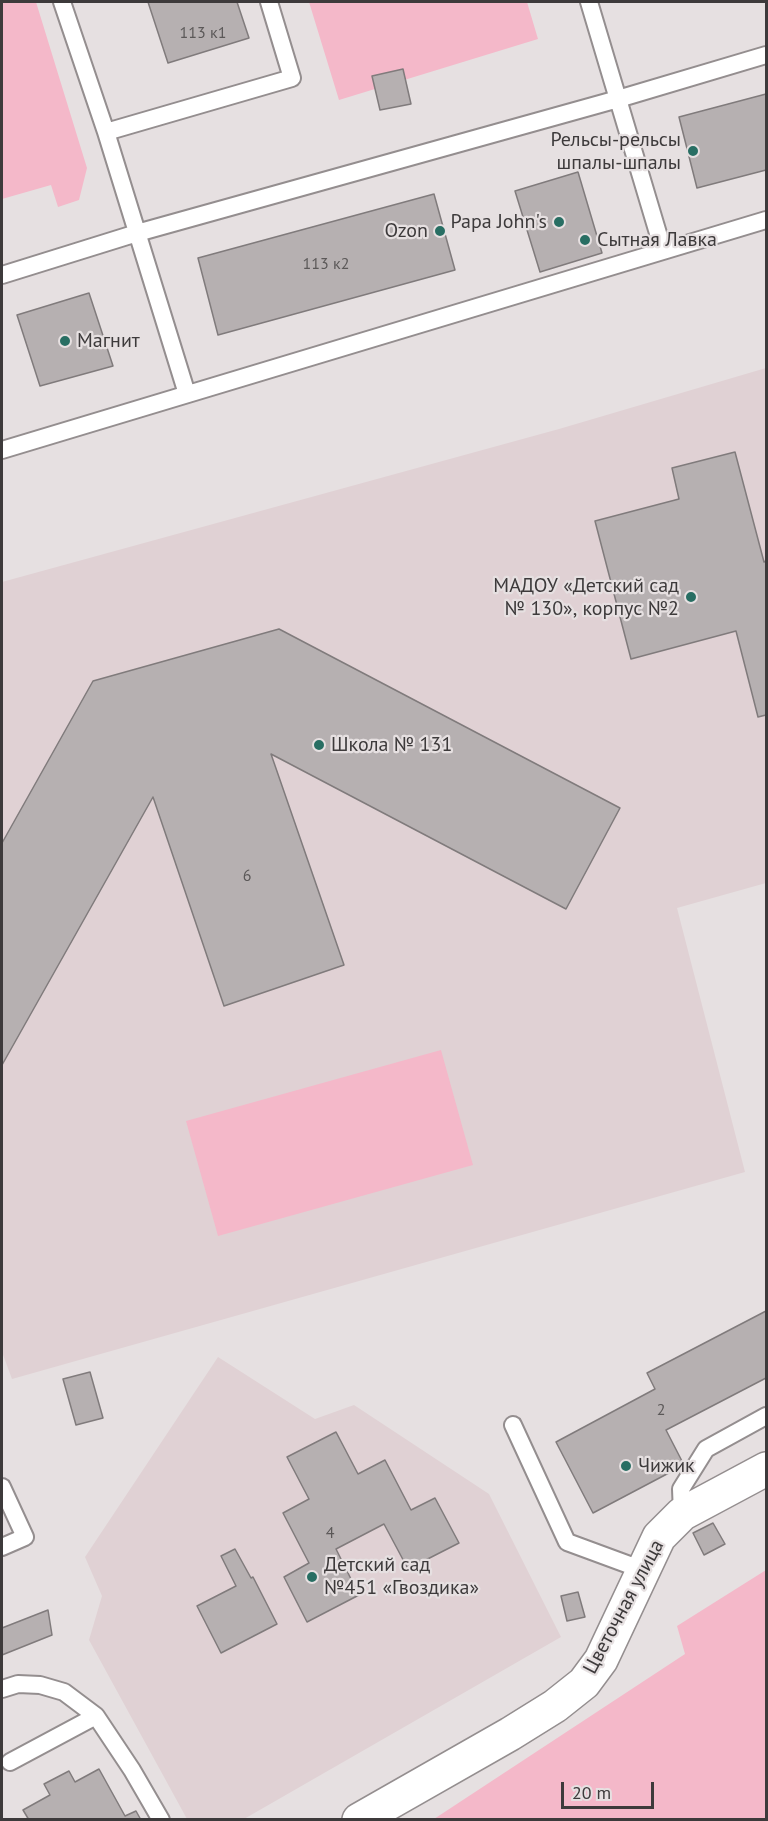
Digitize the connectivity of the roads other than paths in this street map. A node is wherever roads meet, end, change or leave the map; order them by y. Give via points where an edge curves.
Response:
1 (62, 2) edge
2 (269, 2) edge
3 (589, 2) edge
4 (766, 56) edge
5 (618, 99) junction
6 (106, 132) junction
7 (766, 220) edge
8 (137, 233) junction
9 (663, 250) junction
10 (2, 275) edge
11 (187, 394) junction
12 (2, 450) edge
13 (766, 1416) edge
14 (513, 1425) dead end
15 (766, 1469) edge
16 (2, 1487) edge
17 (682, 1514) junction
18 (2, 1547) edge
19 (643, 1570) junction
20 (2, 1689) edge
21 (96, 1716) junction
22 (10, 1762) dead end
23 (160, 1820) edge
24 (359, 1820) edge

1 - 6 lane
2 - 6 lane via 292,78
3 - 5 lane
4 - 5 lane
5 - 8 lane
5 - 9 lane
6 - 8 lane
7 - 9 lane
8 - 10 lane
8 - 11 lane
9 - 11 lane
11 - 12 lane
13 - 17 lane via 706,1449 681,1489
14 - 19 lane via 567,1542
15 - 17 street, Цветочная улица
16 - 18 lane via 25,1537
17 - 19 street, Цветочная улица via 659,1537
19 - 24 street, Цветочная улица via 601,1660 584,1683 510,1734
20 - 21 lane via 18,1684 40,1685 64,1692
21 - 22 lane
21 - 23 lane

